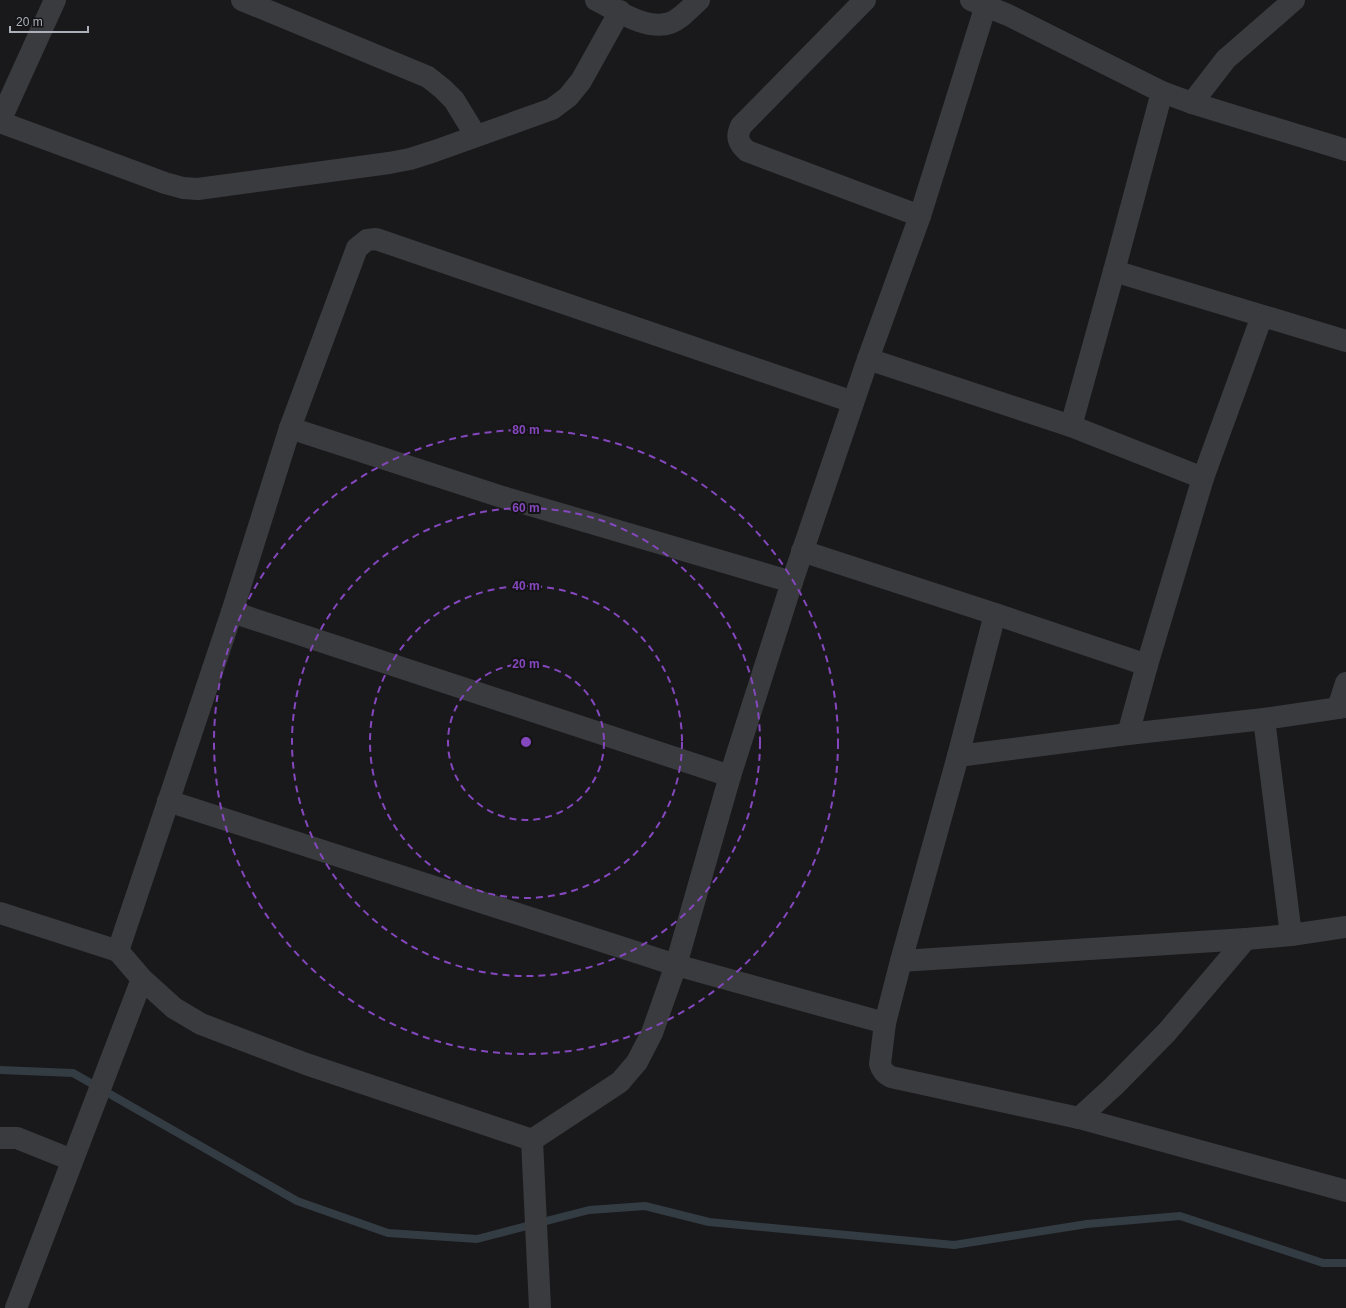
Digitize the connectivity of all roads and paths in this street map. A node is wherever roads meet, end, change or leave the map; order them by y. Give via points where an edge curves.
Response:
1 (55, 0) edge
2 (242, 0) edge
3 (596, 0) edge
4 (699, 0) edge
5 (865, 0) edge
6 (1294, 0) edge
7 (979, 2) edge
8 (620, 12) junction
9 (1162, 92) junction
10 (1192, 104) junction
11 (0, 122) edge
12 (476, 136) junction
13 (1346, 150) edge
14 (920, 216) junction
15 (1114, 270) junction
16 (1262, 316) junction
17 (1346, 341) edge
18 (868, 359) junction
19 (853, 402) junction
20 (1070, 426) junction
21 (290, 428) junction
22 (1203, 478) junction
23 (802, 551) junction
24 (792, 582) junction
25 (232, 612) junction
26 (995, 614) junction
27 (1147, 665) junction
28 (1346, 682) edge
29 (1342, 708) edge
30 (1264, 719) junction
31 (1128, 734) junction
32 (958, 756) junction
33 (730, 776) junction
34 (168, 801) junction
35 (0, 913) edge
36 (1346, 927) edge
37 (1290, 935) junction
38 (1246, 939) junction
39 (118, 951) junction
40 (901, 961) junction
41 (676, 965) junction
42 (142, 979) junction
43 (885, 1024) junction
44 (1078, 1118) junction
45 (0, 1138) edge
46 (532, 1140) junction
47 (72, 1160) junction
48 (1346, 1191) edge
49 (16, 1308) edge
50 (540, 1308) edge

1 - 11 street
2 - 12 street via 428,77 454,100
3 - 8 street
4 - 8 street via 679,18 660,25 647,24
5 - 14 street via 741,126 738,139 747,151
6 - 10 street via 1226,59
7 - 9 street via 1008,14
7 - 14 street
8 - 12 street via 581,81 568,97 552,109
9 - 10 street
9 - 15 street
10 - 13 street
11 - 12 street via 165,183 198,189 389,164
14 - 18 street
15 - 16 street
15 - 20 street
16 - 17 street
16 - 22 street
18 - 19 street
18 - 20 street
19 - 21 street via 376,239 367,240 357,248
19 - 23 street
20 - 22 street
21 - 24 street via 499,496
21 - 25 street
22 - 27 street
23 - 24 street
23 - 26 street
24 - 33 street
25 - 33 street
25 - 34 street
26 - 27 street
26 - 32 street
27 - 31 street
28 - 29 street
29 - 30 street
30 - 31 street
30 - 37 street
31 - 32 street
32 - 40 street
33 - 41 street
34 - 39 street
34 - 41 street
35 - 39 street
36 - 37 street
37 - 38 street
38 - 40 street
38 - 44 street via 1167,1032 1114,1086
39 - 42 street
40 - 43 street
41 - 43 street
41 - 46 street via 652,1033 637,1062 620,1082
42 - 46 street via 174,1008 201,1024 306,1064
42 - 47 street
43 - 44 street via 880,1064 882,1070 891,1077
44 - 48 street
45 - 47 street via 17,1138
46 - 50 street
47 - 49 street

